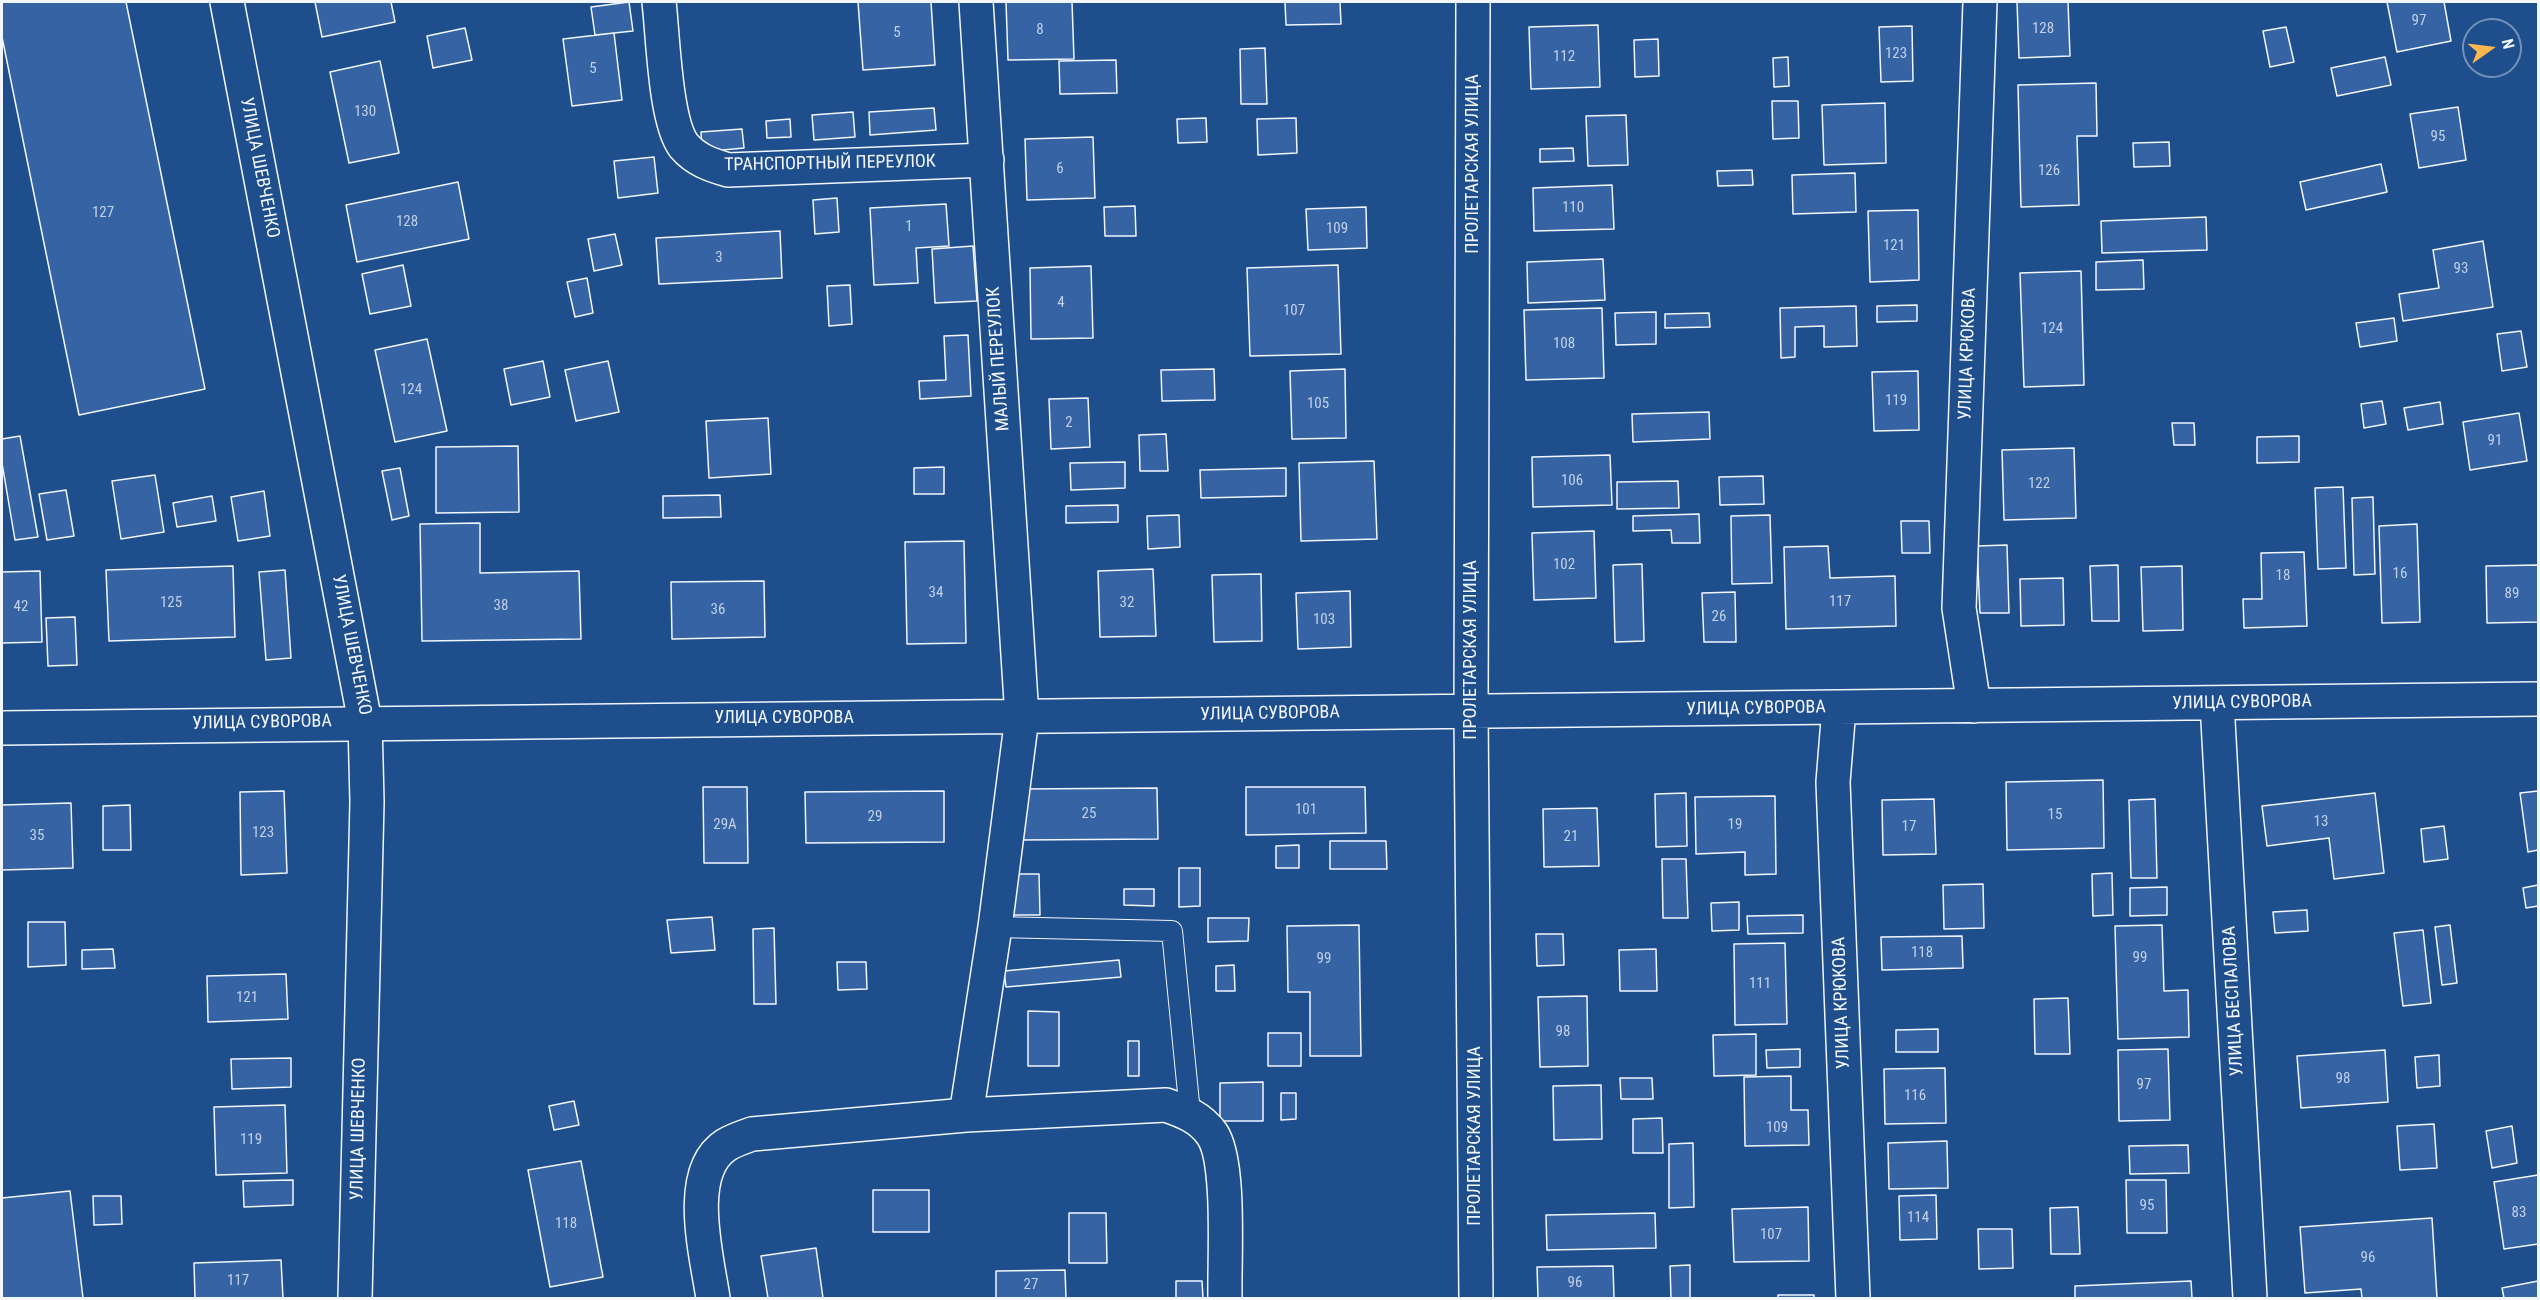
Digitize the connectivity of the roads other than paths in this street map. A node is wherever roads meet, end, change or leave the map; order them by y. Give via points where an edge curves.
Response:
1 (227, 2) edge
2 (659, 2) edge
3 (976, 2) edge
4 (1473, 2) edge
5 (1980, 2) edge
6 (987, 160) junction
7 (2538, 699) edge
8 (2217, 703) junction
9 (1974, 706) junction
10 (1839, 708) junction
11 (1471, 712) junction
12 (1022, 717) junction
13 (365, 722) junction
14 (2, 728) edge
15 (995, 927) junction
16 (1190, 1113) junction
17 (966, 1115) junction
18 (355, 1299) edge
19 (713, 1299) edge
20 (1225, 1299) edge
21 (1476, 1299) edge
22 (1853, 1299) edge
23 (2250, 1299) edge

1 - 13 street, УЛИЦА ШЕВЧЕНКО
2 - 6 street, ТРАНСПОРТНЫЙ ПЕРЕУЛОК via 673,125 684,146 703,162 728,170
3 - 6 street, МАЛЫЙ ПЕРЕУЛОК
4 - 11 street, ПРОЛЕТАРСКАЯ УЛИЦА
5 - 9 street, УЛИЦА КРЮКОВА via 1959,608
6 - 12 street, МАЛЫЙ ПЕРЕУЛОК
7 - 8 street, УЛИЦА СУВОРОВА
8 - 9 street, УЛИЦА СУВОРОВА
8 - 23 street, УЛИЦА БЕСПАЛОВА
9 - 10 street, УЛИЦА СУВОРОВА
10 - 11 street, УЛИЦА СУВОРОВА
10 - 22 street, УЛИЦА КРЮКОВА via 1833,782
11 - 12 street, УЛИЦА СУВОРОВА
11 - 21 street, ПРОЛЕТАРСКАЯ УЛИЦА
12 - 13 street, УЛИЦА СУВОРОВА
12 - 15 street, МАЛЫЙ ПЕРЕУЛОК
13 - 14 street, УЛИЦА СУВОРОВА
13 - 18 street, УЛИЦА ШЕВЧЕНКО via 367,802
15 - 16 lane via 1172,931
15 - 17 street, МАЛЫЙ ПЕРЕУЛОК
16 - 17 street via 1166,1105
16 - 20 street via 1212,1134 1222,1163
17 - 19 street via 752,1134 725,1145 706,1170 700,1200

